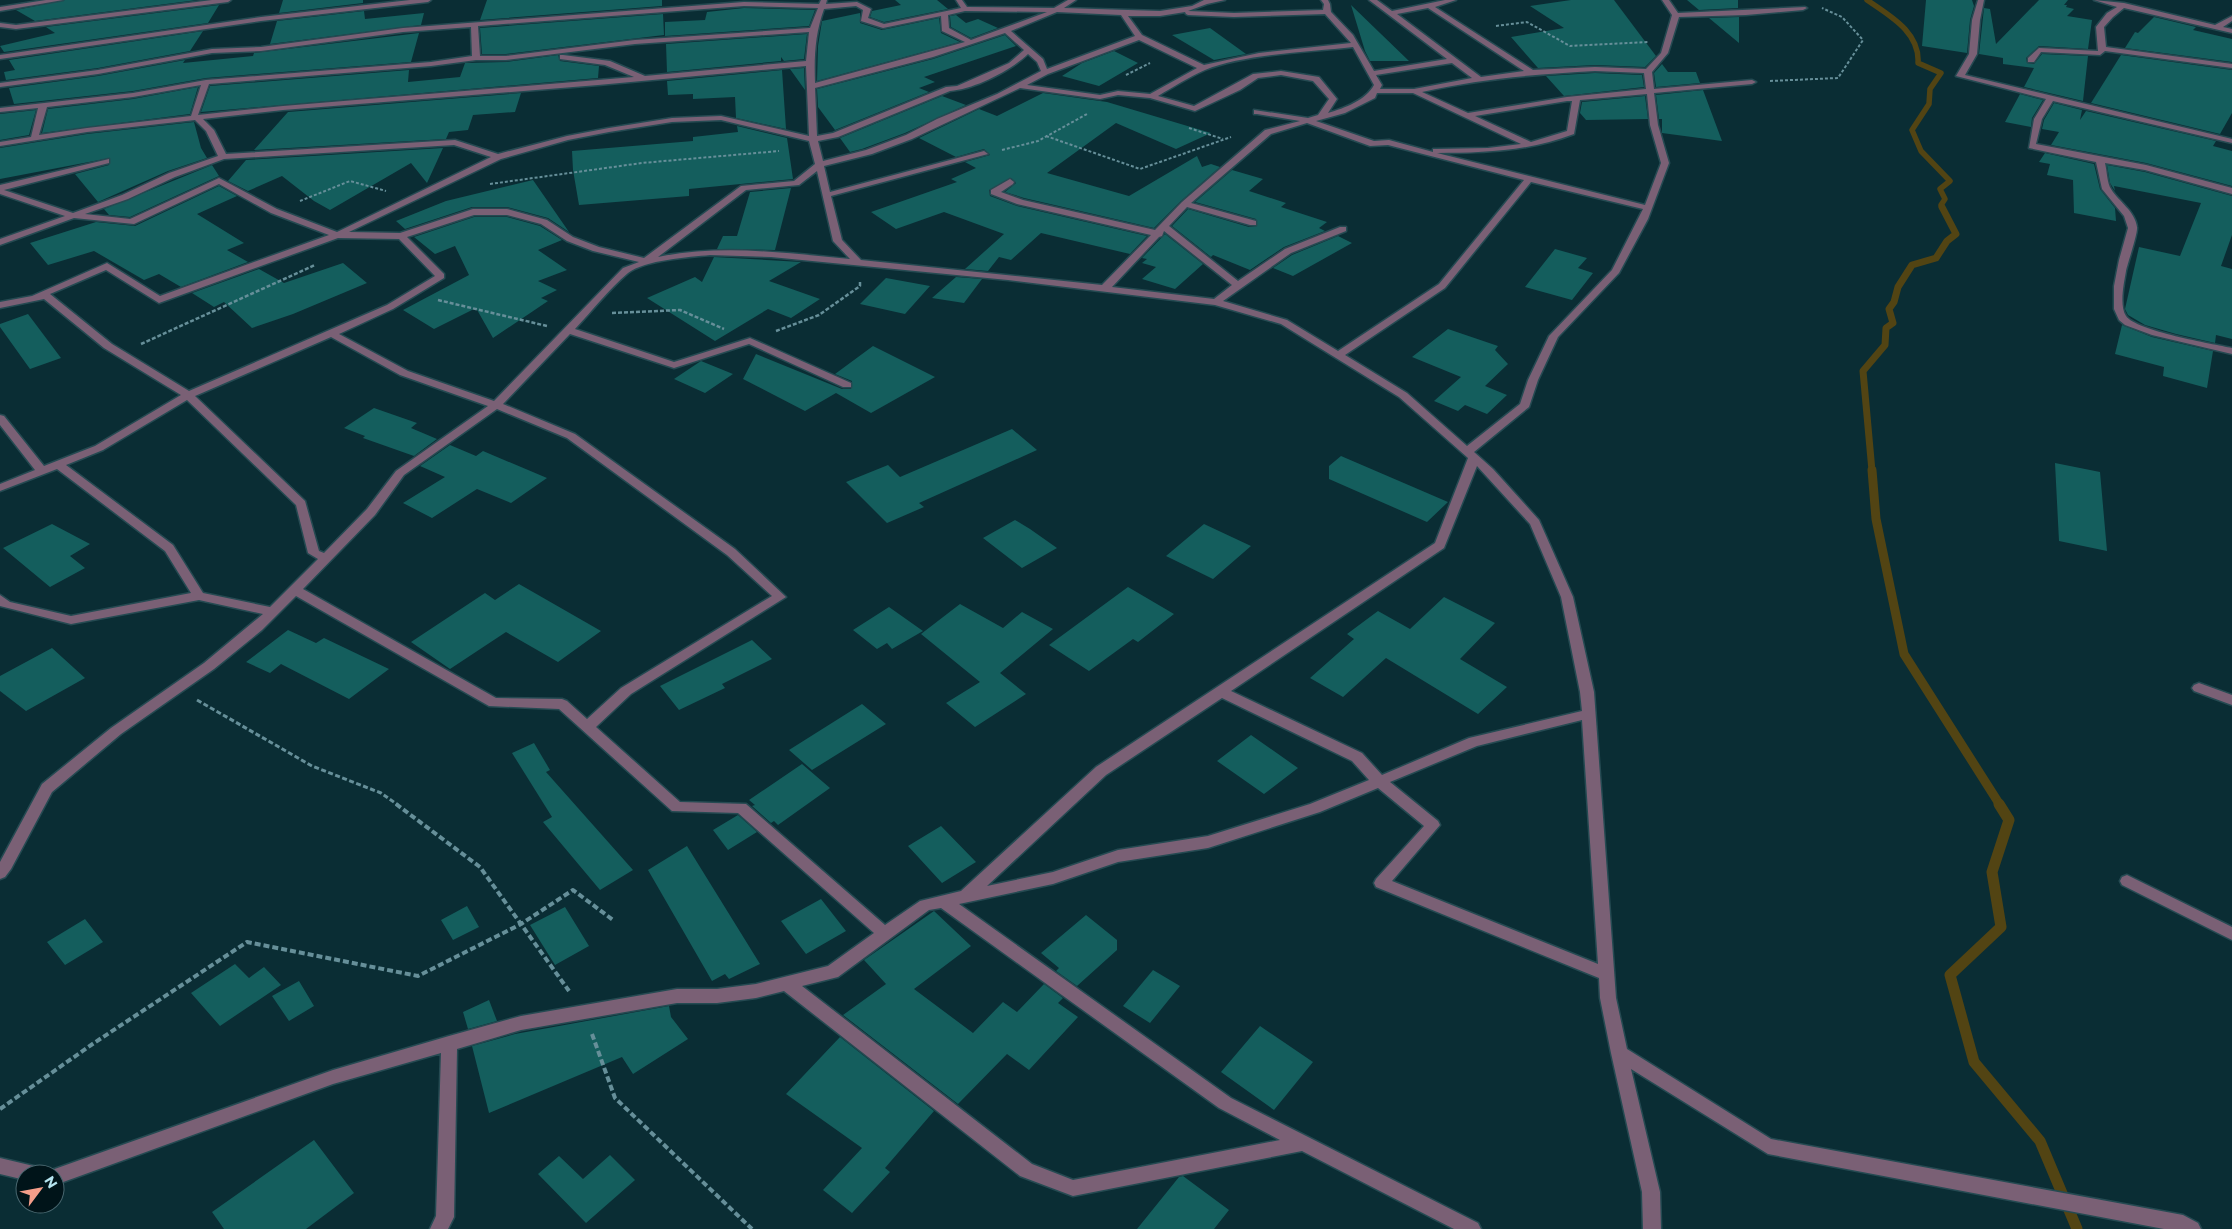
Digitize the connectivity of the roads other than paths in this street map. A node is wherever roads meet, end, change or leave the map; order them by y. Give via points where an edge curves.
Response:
1 (4, 0) edge
2 (60, 0) edge
3 (228, 0) edge
4 (428, 0) edge
5 (959, 0) edge
6 (1073, 0) edge
7 (1222, 0) edge
8 (1324, 0) edge
9 (1372, 0) edge
10 (1452, 0) edge
11 (1665, 0) edge
12 (1980, 0) edge
13 (2097, 0) edge
14 (0, 1) edge
15 (1207, 1) edge
16 (823, 4) edge
17 (2124, 5) junction
18 (1425, 7) junction
19 (1803, 8) dead end
20 (0, 9) edge
21 (965, 10) junction
22 (1056, 10) junction
23 (1122, 12) junction
24 (1168, 12) junction
25 (1327, 12) junction
26 (1391, 13) junction
27 (944, 14) junction
28 (1676, 15) junction
29 (2232, 18) edge
30 (474, 24) junction
31 (0, 25) edge
32 (2217, 27) junction
33 (813, 30) junction
34 (1006, 30) junction
35 (2232, 31) edge
36 (1139, 37) junction
37 (970, 42) junction
38 (1357, 47) junction
39 (2103, 49) junction
40 (1028, 50) junction
41 (543, 54) junction
42 (0, 57) edge
43 (476, 58) junction
44 (1454, 60) junction
45 (2031, 60) dead end
46 (811, 63) junction
47 (2232, 66) edge
48 (1203, 68) junction
49 (1648, 71) junction
50 (1045, 72) junction
51 (1373, 73) junction
52 (1532, 73) junction
53 (644, 79) junction
54 (1480, 80) junction
55 (206, 82) junction
56 (1752, 82) road end
57 (0, 85) edge
58 (812, 86) junction
59 (1020, 86) junction
60 (1652, 90) junction
61 (1375, 91) junction
62 (1414, 91) junction
63 (1151, 96) junction
64 (1576, 98) junction
65 (2051, 98) junction
66 (43, 106) junction
67 (0, 110) edge
68 (1257, 112) dead end
69 (1469, 115) junction
70 (196, 117) junction
71 (1321, 117) junction
72 (1307, 120) junction
73 (34, 138) junction
74 (814, 139) junction
75 (2232, 141) edge
76 (0, 144) edge
77 (1530, 145) junction
78 (1414, 150) junction
79 (984, 154) road end
80 (223, 156) junction
81 (498, 157) junction
82 (2100, 160) junction
83 (106, 161) dead end
84 (820, 165) junction
85 (1529, 179) junction
86 (1010, 182) dead end
87 (0, 190) edge
88 (2232, 191) edge
89 (827, 195) junction
90 (1185, 204) junction
91 (1648, 208) junction
92 (75, 216) junction
93 (1253, 223) dead end
94 (1343, 229) dead end
95 (1162, 230) junction
96 (337, 235) junction
97 (401, 236) junction
98 (0, 242) edge
99 (646, 261) junction
100 (858, 263) junction
101 (1238, 284) junction
102 (1104, 289) junction
103 (28, 300) junction
104 (1216, 302) junction
105 (0, 305) edge
106 (568, 330) junction
107 (332, 334) junction
108 (2232, 351) edge
109 (1337, 356) junction
110 (847, 385) dead end
111 (188, 395) junction
112 (496, 405) junction
113 (0, 418) edge
114 (1470, 455) junction
115 (59, 465) junction
116 (42, 471) junction
117 (0, 488) edge
118 (326, 558) junction
119 (294, 589) junction
120 (199, 596) junction
121 (0, 599) edge
122 (272, 612) junction
123 (2198, 688) dead end
124 (1221, 692) junction
125 (2232, 700) edge
126 (1588, 714) junction
127 (588, 726) junction
128 (1379, 781) junction
129 (0, 873) edge
130 (2127, 881) dead end
131 (966, 896) junction
132 (942, 901) junction
133 (885, 934) junction
134 (2232, 934) edge
135 (1606, 974) junction
136 (786, 983) junction
137 (449, 1043) junction
138 (1620, 1053) junction
139 (1304, 1143) junction
140 (0, 1166) edge
141 (15, 1169) edge
142 (65, 1172) edge
143 (439, 1229) edge
144 (1472, 1229) edge
145 (1652, 1229) edge
146 (2192, 1229) edge

1 - 14 street
2 - 20 street
3 - 31 street via 16,27
4 - 42 street via 260,19
5 - 21 street
6 - 22 street
7 - 15 street
8 - 25 street
9 - 26 street
10 - 18 street
11 - 28 street
12 - 65 street via 1973,54 1960,76
13 - 17 street
15 - 24 street via 1199,6
16 - 27 street via 857,4 867,9 864,19 883,26
16 - 30 street via 744,4
16 - 33 street
17 - 32 street
17 - 39 street via 2100,27
18 - 26 street
18 - 52 street via 1429,6
19 - 28 street
21 - 22 street
21 - 27 street
22 - 23 street
22 - 34 street
23 - 24 street
23 - 36 street
24 - 25 street via 1234,16
25 - 38 street via 1350,33
26 - 44 street
27 - 37 street via 945,29
28 - 49 street via 1661,62
29 - 32 street
30 - 43 street
30 - 57 street via 261,49 212,51 98,72
32 - 35 street
33 - 41 street via 635,42
33 - 46 street
34 - 37 street
34 - 40 street
36 - 48 street
36 - 50 street
37 - 58 street
38 - 48 street via 1292,51 1230,60
38 - 51 street
39 - 45 street via 2100,53 2039,50
39 - 47 street
40 - 50 street via 1040,61
40 - 74 street via 1012,65 959,88 949,89 835,135
41 - 43 street
41 - 53 street via 607,63
43 - 55 street
44 - 51 street
44 - 54 street
46 - 53 street
46 - 58 street
48 - 63 street
49 - 52 street via 1595,69
49 - 60 street
50 - 59 street
51 - 61 street via 1378,85
52 - 54 street
53 - 70 street
54 - 62 street
55 - 66 street
55 - 70 street
56 - 60 street
58 - 74 street
59 - 63 street via 1100,97 1118,93
59 - 84 street via 869,152
60 - 64 street
60 - 91 street via 1654,126 1665,163
61 - 62 street
61 - 71 street via 1372,96 1342,111
62 - 69 street
63 - 71 street via 1195,109 1256,76 1281,73 1316,79 1333,99
64 - 69 street
64 - 77 street via 1571,132 1549,142
65 - 75 street
65 - 82 street via 2038,119 2032,146
66 - 67 street
66 - 73 street
68 - 72 street
69 - 77 street
70 - 73 street
70 - 80 street via 210,130
71 - 72 street
72 - 78 street via 1373,144 1389,142
72 - 90 street via 1268,132
73 - 76 street
74 - 81 street via 720,118 672,120 566,138
74 - 84 street
77 - 78 street via 1474,151
78 - 85 street
79 - 89 street
80 - 81 street via 455,142
80 - 92 street
81 - 96 street
82 - 88 street via 2146,168
82 - 108 street via 2106,189 2128,215 2133,228 2123,260 2118,307 2123,320 2153,333
83 - 87 street
84 - 89 street
84 - 99 street via 796,183 744,188
85 - 91 street
85 - 109 street via 1442,286
86 - 95 street via 994,192 1020,202
87 - 92 street
89 - 100 street via 838,241
90 - 93 street
90 - 95 street
91 - 114 street via 1616,270 1554,336 1525,406
92 - 96 street via 131,222 219,181 274,212
92 - 98 street
94 - 101 street via 1288,251
95 - 101 street
95 - 102 street
96 - 97 street
96 - 103 street via 159,300 107,266
97 - 99 street via 473,212 507,212 544,222 570,239 596,249
97 - 107 street via 441,276 390,307
99 - 100 street via 739,252
99 - 106 street via 626,270
100 - 102 street
101 - 104 street
102 - 104 street
103 - 105 street
103 - 111 street via 46,296 120,354
104 - 109 street via 1284,322
106 - 110 street via 674,365 750,341
106 - 112 street
107 - 111 street
107 - 112 street via 404,373
109 - 114 street via 1403,395
111 - 115 street via 99,448
111 - 118 street via 301,504 314,553
112 - 118 street via 400,473 371,512
112 - 127 street via 571,436 731,552 780,597 626,691
113 - 116 street
114 - 124 street via 1440,545
114 - 126 street via 1535,523 1567,597 1587,692
115 - 116 street
115 - 120 street via 169,548
116 - 117 street
118 - 119 street
119 - 122 street
119 - 127 street via 494,703 562,704
120 - 121 street via 71,620 6,605
120 - 122 street
122 - 129 street via 251,633 116,730 47,788
123 - 125 street
124 - 128 street via 1357,757
124 - 131 street via 1101,771
126 - 128 street via 1474,742
126 - 135 street
127 - 133 street via 677,807 741,808
128 - 131 street via 1315,808 1208,842 1118,856 1053,878
128 - 135 street via 1433,825 1381,882
130 - 134 street
131 - 132 street
132 - 133 street via 925,905
132 - 139 street via 1225,1103
133 - 136 street via 832,972
135 - 138 street
136 - 137 street via 756,991 717,996 677,996 521,1023
136 - 139 street via 1026,1170 1073,1188
137 - 142 street via 333,1077
137 - 143 street via 445,1217
138 - 145 street via 1651,1192
138 - 146 street via 1768,1146 2183,1224
139 - 144 street
140 - 141 street

